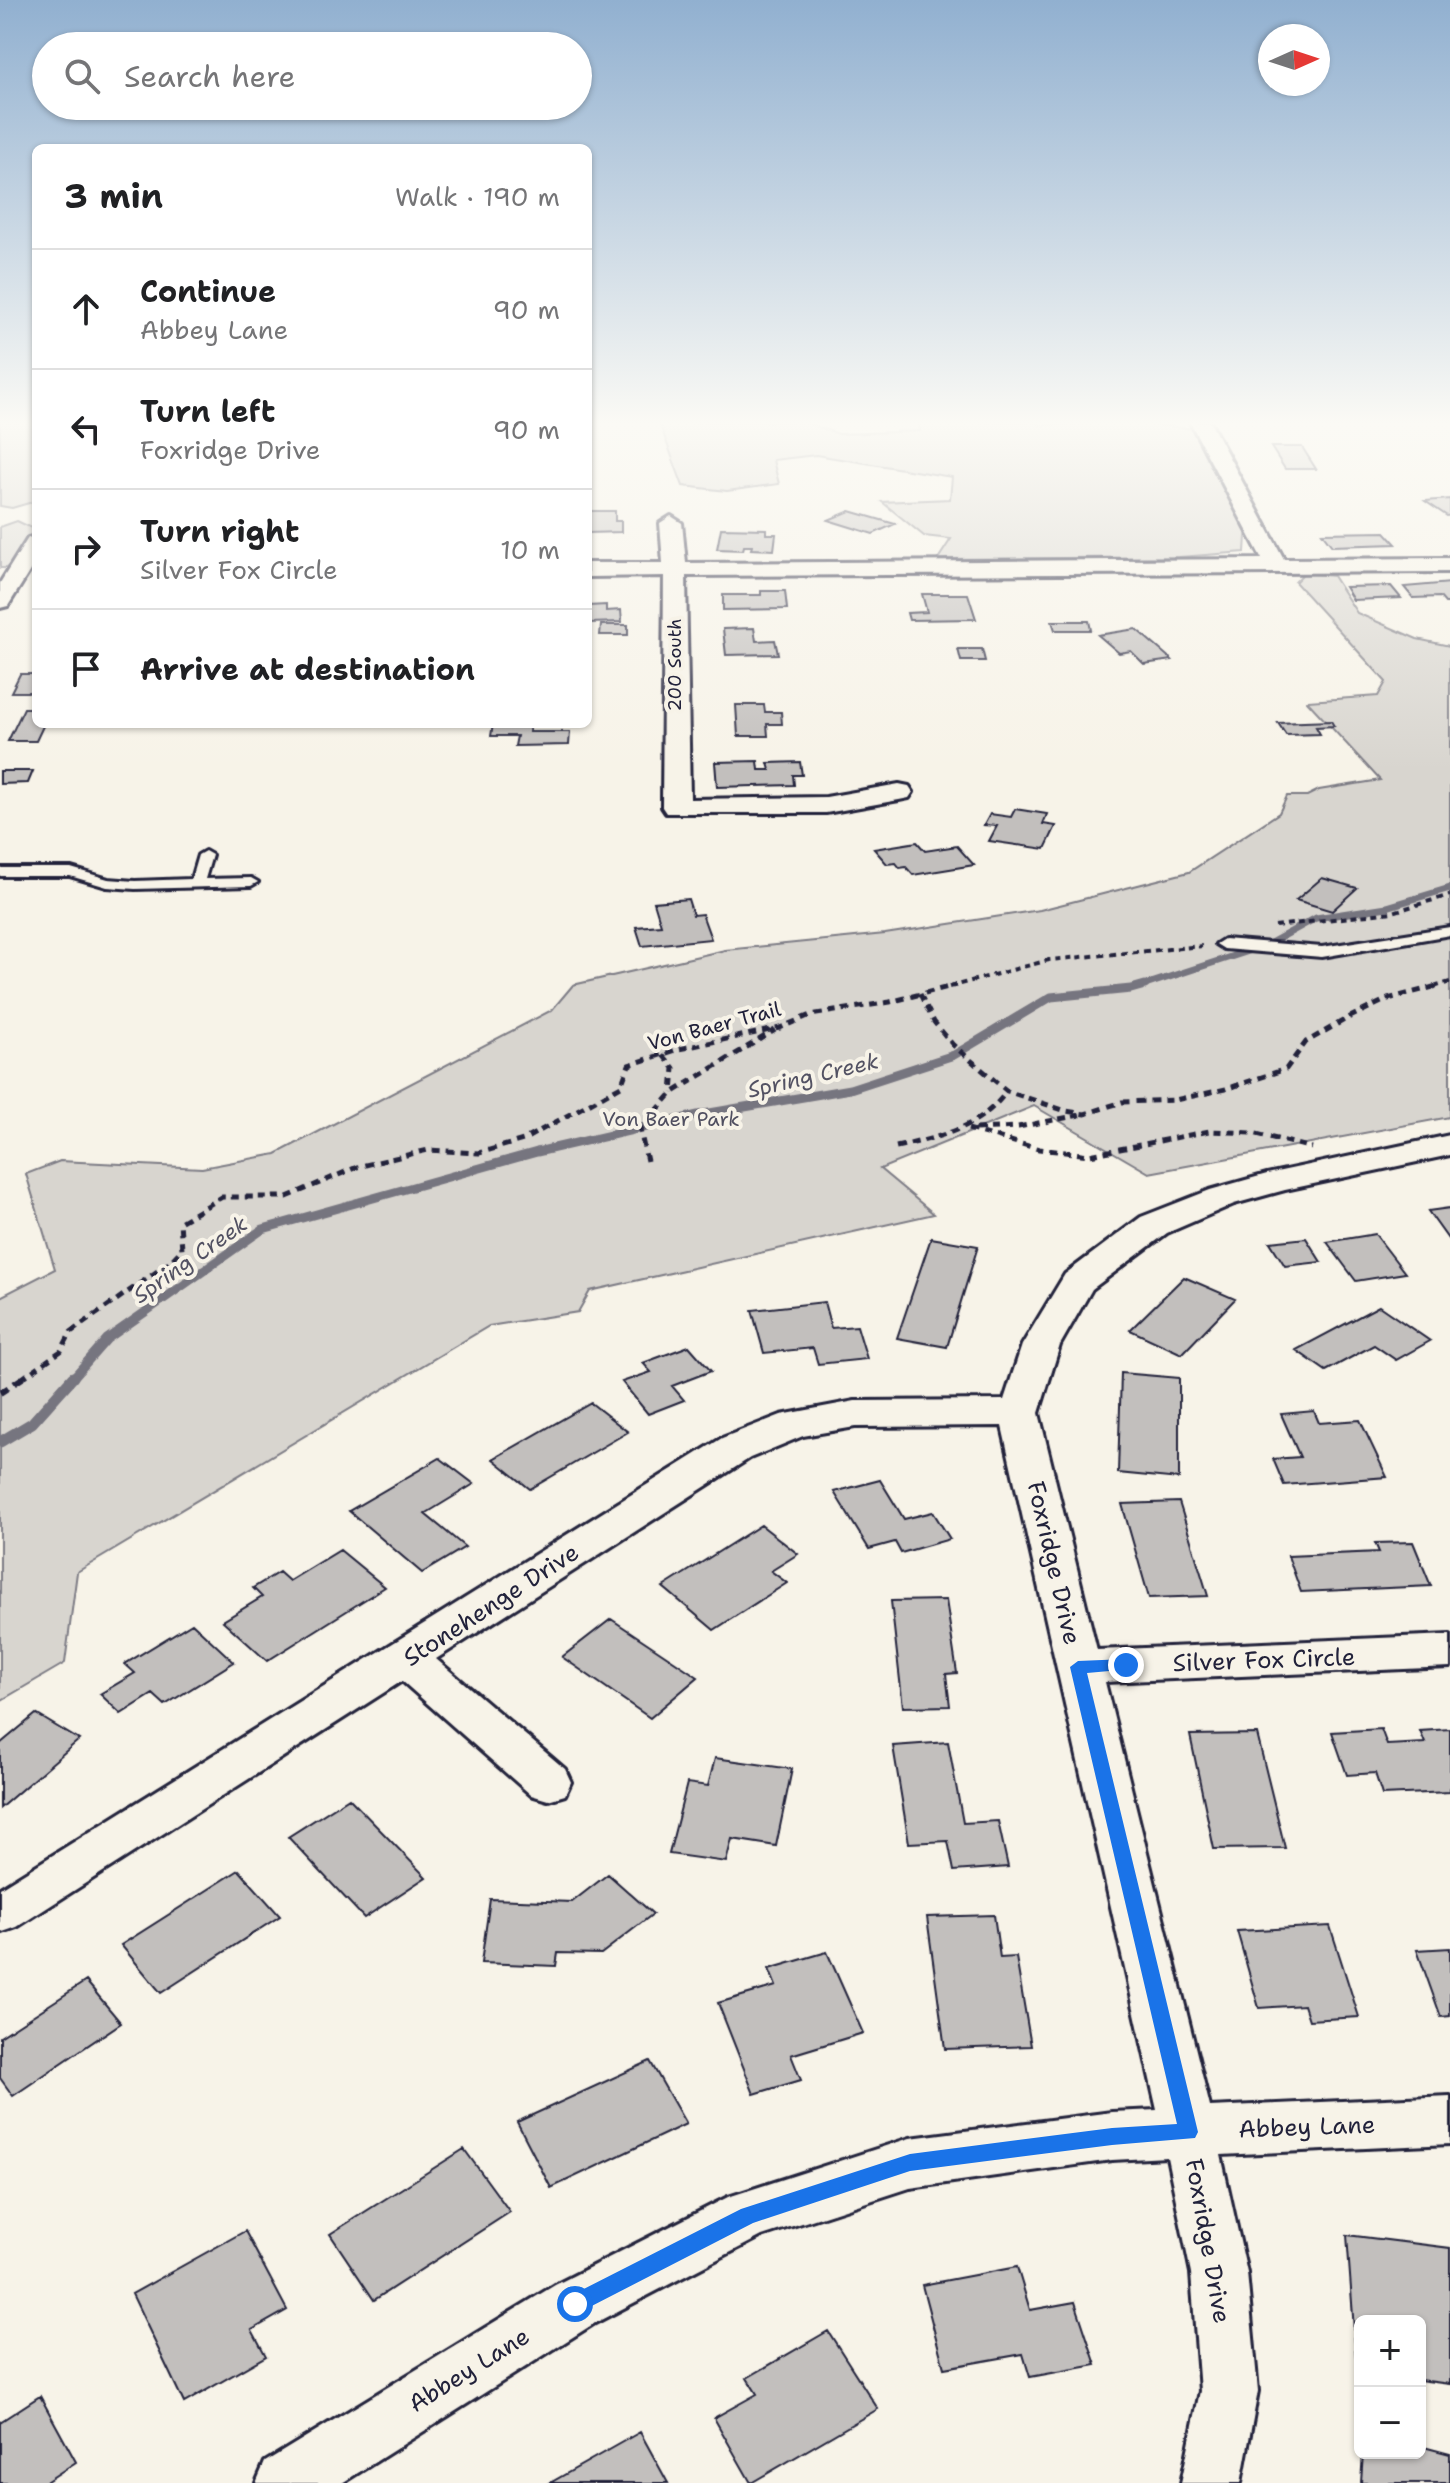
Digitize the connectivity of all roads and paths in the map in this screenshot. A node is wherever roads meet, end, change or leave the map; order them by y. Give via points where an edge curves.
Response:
1 (672, 538) edge
2 (1262, 538) edge
3 (32, 555) edge
4 (1276, 565) junction
5 (1450, 565) edge
6 (675, 569) junction
7 (592, 570) edge
8 (25, 576) edge
9 (0, 601) edge
10 (899, 792) dead end
11 (205, 855) dead end
12 (0, 872) edge
13 (251, 882) dead end
14 (197, 883) junction
15 (1450, 895) edge
16 (1450, 931) edge
17 (1224, 944) junction
18 (1450, 982) edge
19 (920, 994) junction
20 (780, 1028) junction
21 (663, 1055) junction
22 (1007, 1091) junction
23 (672, 1093) junction
24 (1085, 1114) junction
25 (968, 1129) junction
26 (1450, 1145) edge
27 (896, 1147) dead end
28 (647, 1161) dead end
29 (1364, 1163) junction
30 (0, 1393) edge
31 (1019, 1413) junction
32 (1450, 1651) edge
33 (406, 1659) junction
34 (1078, 1667) junction
35 (548, 1782) dead end
36 (0, 1913) edge
37 (1450, 2120) edge
38 (1189, 2132) junction
39 (286, 2483) edge
40 (1211, 2483) edge

1 - 6 street, 200 South
2 - 4 street
3 - 8 street
4 - 5 street
4 - 6 street
6 - 7 street
6 - 10 street, 200 South via 676,807 826,805
8 - 9 street
11 - 14 lane
12 - 14 lane via 71,872 135,885
13 - 14 lane
15 - 17 path, Von Baer Trail via 1393,912 1241,932
16 - 17 lane via 1322,952
17 - 19 path, Von Baer Trail via 1049,960
18 - 24 path via 1388,999 1348,1018 1306,1042 1286,1069 1226,1089 1175,1100 1122,1102
19 - 20 path, Von Baer Trail via 810,1015
19 - 22 path via 953,1045
20 - 21 path, Von Baer Trail
20 - 23 path
21 - 23 path via 674,1068
21 - 30 path, Von Baer Trail via 629,1065 621,1086 523,1140 479,1153 414,1153 357,1167 287,1197 222,1197 180,1222 182,1249 169,1263 71,1332 61,1351
22 - 24 path
22 - 25 path
23 - 28 path via 640,1130
24 - 25 path via 1018,1127
25 - 27 path
25 - 29 path via 1039,1149 1090,1155 1209,1131 1253,1133
26 - 29 street
29 - 31 street via 1236,1193 1154,1225 1078,1282 1041,1345
31 - 33 street, Stonehenge Drive via 855,1414 795,1424 736,1448
31 - 34 street, Foxridge Drive
32 - 34 street, Silver Fox Circle
33 - 35 street
33 - 36 street, Stonehenge Drive
34 - 38 street, Foxridge Drive
37 - 38 street, Abbey Lane
38 - 39 street, Abbey Lane via 1112,2136 910,2163 748,2215 575,2304
38 - 40 street, Foxridge Drive via 1219,2273 1229,2391

